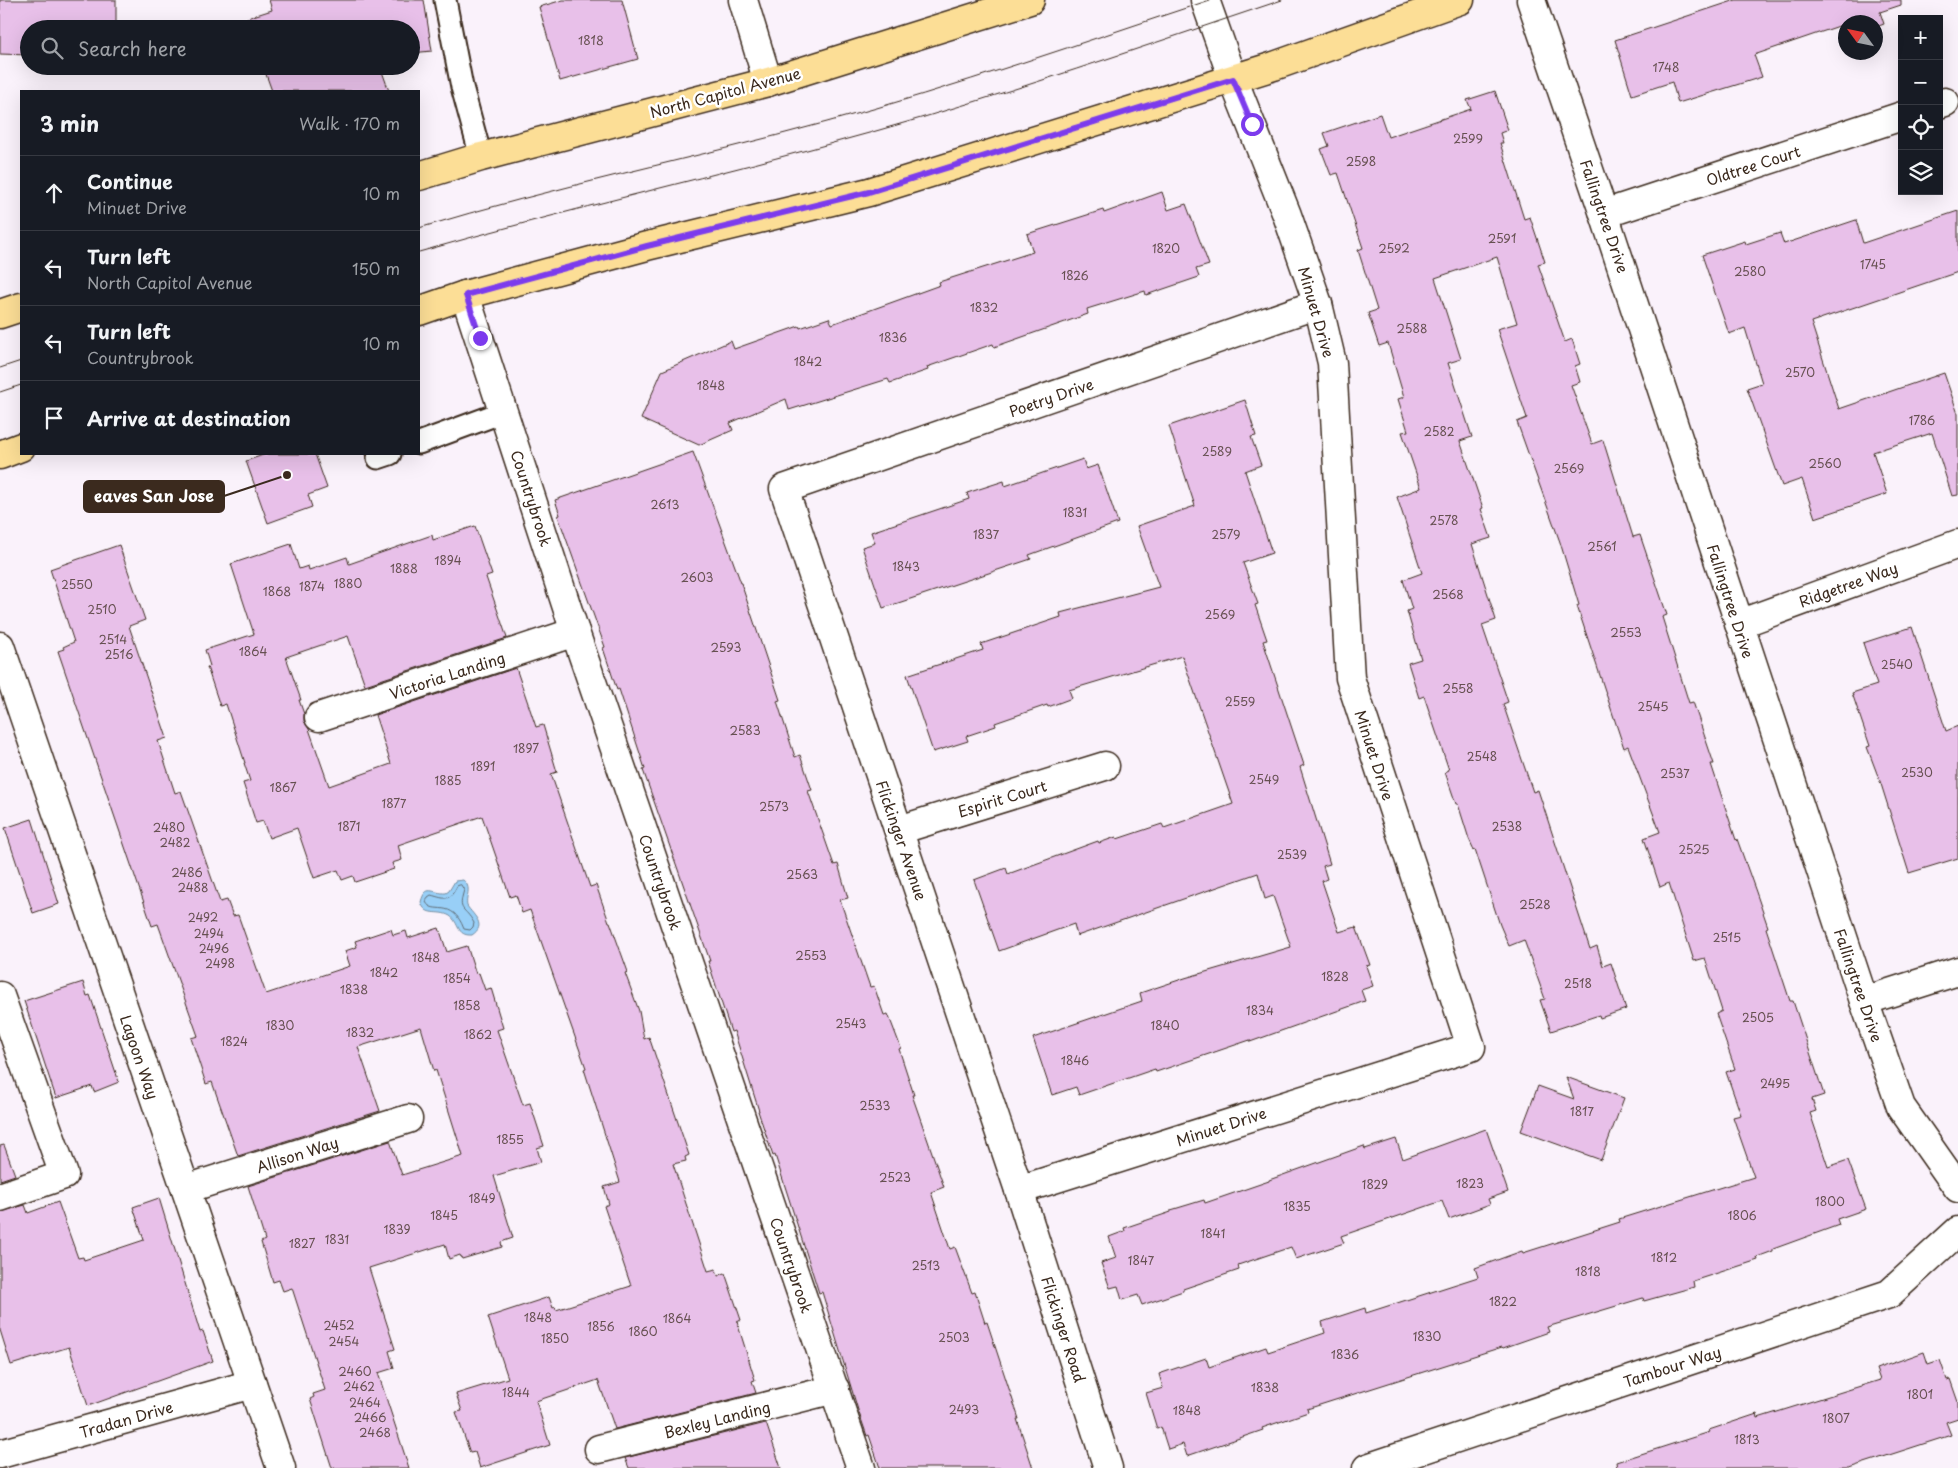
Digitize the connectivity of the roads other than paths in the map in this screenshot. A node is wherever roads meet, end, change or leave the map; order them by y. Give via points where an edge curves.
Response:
1 (445, 0) edge
2 (743, 0) edge
3 (1030, 0) edge
4 (1205, 0) edge
5 (1460, 0) edge
6 (1531, 0) edge
7 (1233, 79) junction
8 (768, 82) junction
9 (1898, 117) edge
10 (481, 157) junction
11 (420, 176) edge
12 (1604, 214) junction
13 (466, 295) junction
14 (1318, 304) junction
15 (20, 307) edge
16 (420, 311) edge
17 (0, 314) edge
18 (503, 412) junction
19 (420, 443) edge
20 (20, 447) edge
21 (0, 455) edge
22 (784, 489) joint
23 (1958, 544) edge
24 (1739, 624) junction
25 (575, 632) junction
26 (0, 646) edge
27 (319, 718) dead end
28 (1105, 766) dead end
29 (899, 830) junction
30 (1958, 971) edge
31 (0, 996) edge
32 (1864, 1001) junction
33 (408, 1118) dead end
34 (1958, 1188) edge
35 (186, 1189) junction
36 (1019, 1190) junction
37 (0, 1197) edge
38 (1958, 1231) edge
39 (252, 1384) junction
40 (835, 1390) junction
41 (599, 1449) dead end
42 (0, 1454) edge
43 (281, 1468) edge
44 (861, 1468) edge
45 (1108, 1468) edge
46 (1366, 1468) edge

1 - 10 lane via 462,88
2 - 8 street
3 - 8 main road, North Capitol Avenue
4 - 7 street, Minuet Drive
5 - 7 main road
6 - 12 street, Fallingtree Drive
7 - 13 main road via 869,192 647,246
7 - 14 street, Minuet Drive
8 - 10 main road, North Capitol Avenue
9 - 12 street, Oldtree Court
10 - 11 main road, North Capitol Avenue
12 - 24 street, Fallingtree Drive
13 - 16 main road
13 - 18 street, Countrybrook
14 - 22 street, Poetry Drive
14 - 36 street, Minuet Drive via 1332,363 1350,678 1471,1047
15 - 17 main road
18 - 19 lane
18 - 25 street, Countrybrook
20 - 21 main road
22 - 29 street, Flickinger Avenue
23 - 24 street, Ridgetree Way
24 - 32 street, Fallingtree Drive
25 - 27 street, Victoria Landing
25 - 40 street, Countrybrook
26 - 35 street, Lagoon Way
28 - 29 street, Espirit Court
29 - 36 street, Flickinger Avenue
30 - 32 street
31 - 37 street via 64,1175
32 - 34 street, Fallingtree Drive via 1901,1107
33 - 35 street, Allison Way
35 - 39 street, Lagoon Way
36 - 45 street, Flickinger Road
38 - 46 street, Tambour Way via 1889,1294
39 - 42 street, Tradan Drive
39 - 43 street, Lagoon Way
40 - 41 street, Bexley Landing
40 - 44 street, Countrybrook

